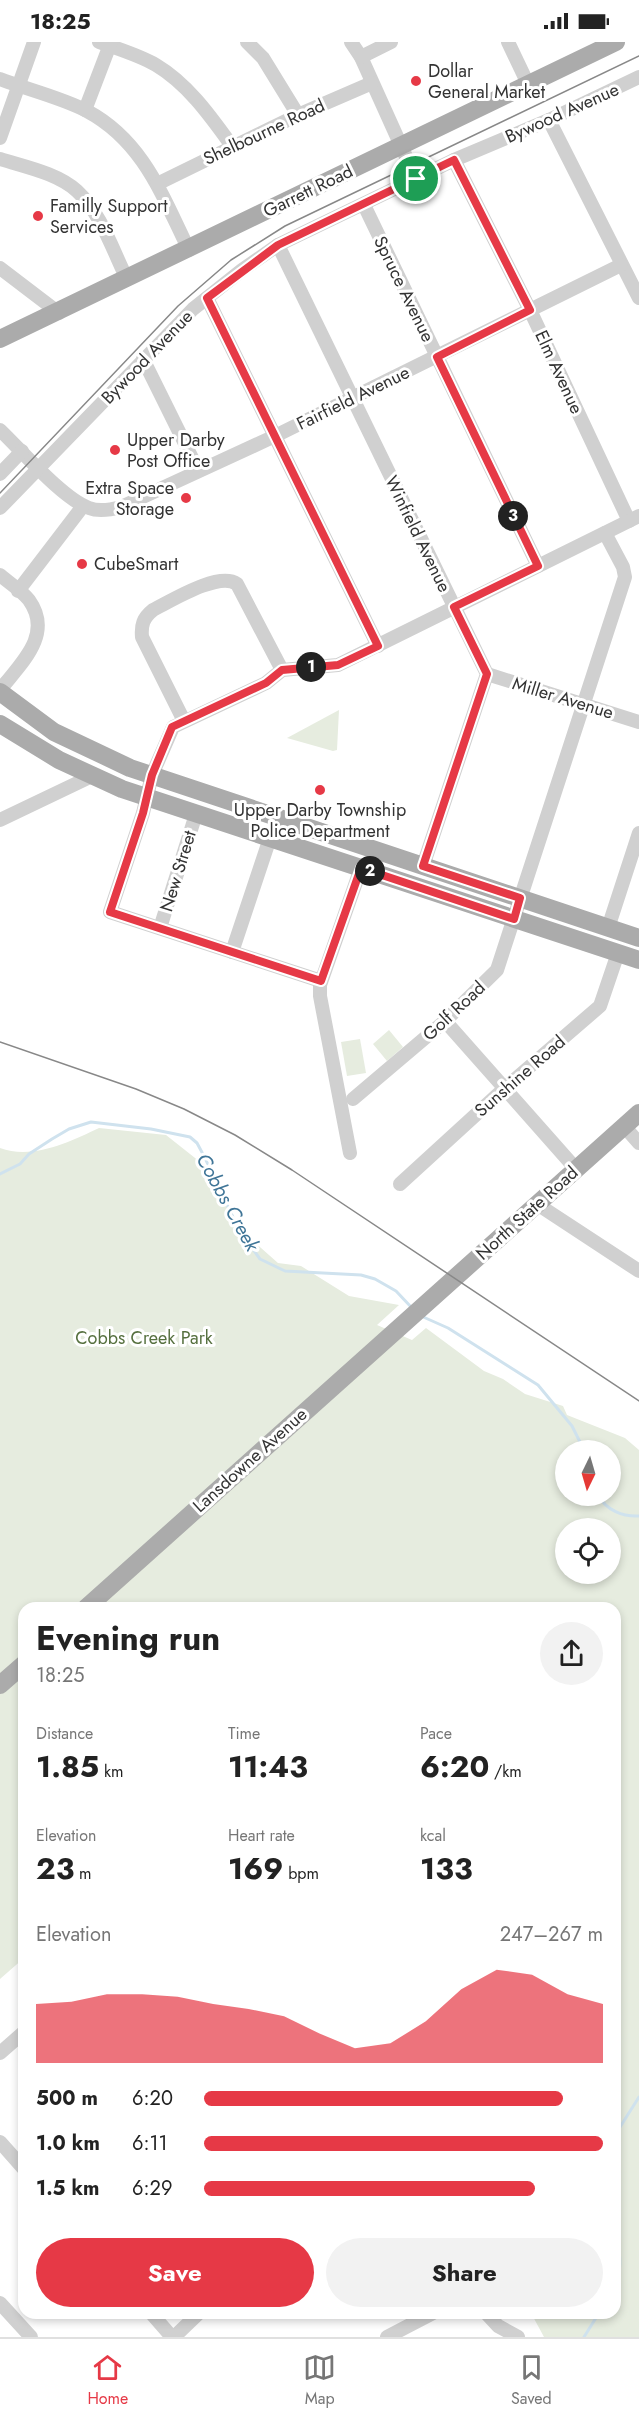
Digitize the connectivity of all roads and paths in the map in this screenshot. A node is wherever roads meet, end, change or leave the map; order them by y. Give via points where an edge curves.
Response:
1 (34, 42) edge
2 (247, 42) edge
3 (351, 42) edge
4 (391, 42) edge
5 (508, 42) edge
6 (107, 43) edge
7 (610, 43) edge
8 (361, 57) junction
9 (639, 77) edge
10 (0, 79) edge
11 (372, 82) junction
12 (528, 84) junction
13 (19, 86) junction
14 (86, 110) junction
15 (298, 115) junction
16 (549, 120) junction
17 (0, 138) edge
18 (232, 146) junction
19 (401, 147) junction
20 (0, 159) edge
21 (454, 160) junction
22 (416, 179) junction
23 (157, 184) junction
24 (364, 205) junction
25 (278, 245) junction
26 (189, 250) junction
27 (621, 265) junction
28 (0, 268) edge
29 (127, 279) junction
30 (207, 298) junction
31 (639, 298) edge
32 (530, 310) junction
33 (58, 313) junction
34 (0, 339) edge
35 (437, 357) junction
36 (143, 359) junction
37 (352, 398) junction
38 (0, 430) edge
39 (274, 436) junction
40 (22, 451) junction
41 (39, 468) junction
42 (198, 470) junction
43 (0, 474) edge
44 (83, 506) junction
45 (0, 508) edge
46 (634, 518) edge
47 (604, 533) junction
48 (538, 566) junction
49 (0, 575) edge
50 (18, 591) junction
51 (454, 607) junction
52 (378, 646) junction
53 (282, 670) junction
54 (487, 674) junction
55 (0, 691) edge
56 (584, 704) junction
57 (184, 721) junction
58 (639, 722) edge
59 (0, 724) edge
60 (152, 775) junction
61 (92, 776) junction
62 (145, 797) junction
63 (196, 814) junction
64 (0, 820) edge
65 (639, 833) edge
66 (331, 835) junction
67 (270, 838) junction
68 (324, 856) junction
69 (423, 866) junction
70 (361, 868) junction
71 (520, 898) junction
72 (514, 919) junction
73 (608, 927) junction
74 (160, 928) junction
75 (639, 938) edge
76 (232, 952) junction
77 (618, 953) junction
78 (639, 960) edge
79 (321, 981) junction
80 (445, 1021) junction
81 (504, 1088) junction
82 (352, 1100) dead end
83 (639, 1113) edge
84 (624, 1126) junction
85 (639, 1143) edge
86 (350, 1153) dead end
87 (576, 1169) junction
88 (400, 1185) dead end
89 (537, 1204) junction
90 (639, 1271) edge
91 (416, 1313) joint
92 (93, 1602) edge
93 (18, 1669) edge
94 (0, 1685) edge
95 (18, 2037) edge
96 (0, 2053) edge
97 (0, 2142) edge
98 (18, 2162) edge
99 (0, 2302) edge
100 (156, 2319) edge
101 (192, 2319) edge
102 (422, 2319) edge
103 (492, 2319) edge
104 (31, 2337) edge
105 (173, 2337) edge
106 (387, 2337) edge
107 (518, 2337) edge

1 - 13 street
2 - 15 street via 263,58
3 - 8 street
4 - 8 street
5 - 12 street
6 - 14 street
6 - 18 street via 155,64 180,82
7 - 12 main road, Garrett Road
8 - 11 street
9 - 16 street, Bywood Avenue
10 - 13 street
11 - 15 street, Shelbourne Road
11 - 19 street
12 - 19 main road, Garrett Road
13 - 14 street
13 - 17 street
14 - 23 street via 129,142
15 - 18 street, Shelbourne Road
16 - 21 street, Bywood Avenue
16 - 27 street
18 - 23 street, Shelbourne Road
19 - 22 street
19 - 26 main road, Garrett Road
20 - 29 street via 64,182 77,191 98,220
21 - 22 street, Bywood Avenue
21 - 32 street, Elm Avenue
22 - 24 street, Bywood Avenue
23 - 26 street
24 - 25 street, Bywood Avenue
24 - 35 street, Spruce Avenue
25 - 30 street, Bywood Avenue
25 - 37 street, Winfield Avenue
26 - 29 main road, Garrett Road
27 - 31 street
27 - 32 street, Fairfield Avenue
28 - 33 street
29 - 33 main road, Garrett Road
30 - 36 street, Bywood Avenue
30 - 39 street
32 - 35 street, Fairfield Avenue
32 - 46 street, Elm Avenue
33 - 34 main road, Garrett Road
35 - 37 street, Fairfield Avenue
35 - 48 street, Spruce Avenue
36 - 41 street, Bywood Avenue
36 - 42 street
37 - 39 street, Fairfield Avenue
37 - 51 street, Winfield Avenue
38 - 40 street
39 - 42 street, Fairfield Avenue
39 - 52 street
40 - 41 street
40 - 43 street
41 - 44 street
41 - 45 street, Bywood Avenue
42 - 44 street, Fairfield Avenue via 121,507 100,511
44 - 50 street
46 - 47 street
47 - 48 street
47 - 56 street via 625,577
48 - 51 street
49 - 50 street
50 - 55 street via 35,613 37,635 30,653
51 - 52 street
51 - 54 street, Winfield Avenue
52 - 53 street via 338,665
53 - 57 street via 266,683
53 - 57 street via 237,584 231,580 215,581 153,610 142,623 142,637
54 - 56 street, Miller Avenue
54 - 69 street
55 - 60 main road via 54,732 108,759
56 - 58 street, Miller Avenue
56 - 71 street
57 - 60 street via 172,727
59 - 61 main road
60 - 62 street
60 - 66 main road
61 - 62 main road
61 - 64 street
62 - 63 main road
62 - 74 street via 110,912
63 - 67 main road
63 - 74 street, New Street
65 - 73 street
66 - 68 main road
66 - 69 main road
67 - 68 main road
67 - 76 street
68 - 70 main road
69 - 71 main road
70 - 72 main road
70 - 79 street
71 - 72 street, Golf Road
71 - 73 main road
72 - 77 main road
72 - 80 street, Golf Road via 497,970
73 - 75 main road
74 - 76 street
76 - 79 street
77 - 78 main road
77 - 81 street, Sunshine Road via 600,1006
79 - 86 street via 320,996
80 - 81 street
80 - 82 street, Golf Road
81 - 87 street
81 - 88 street, Sunshine Road
83 - 84 main road, North State Road
84 - 85 street
84 - 87 main road, North State Road
87 - 89 main road, North State Road
89 - 90 street
89 - 91 main road, North State Road
91 - 92 main road, Lansdowne Avenue
93 - 94 main road
95 - 96 street
97 - 98 street
99 - 104 street
100 - 105 street
101 - 105 street
102 - 106 street
103 - 107 street

